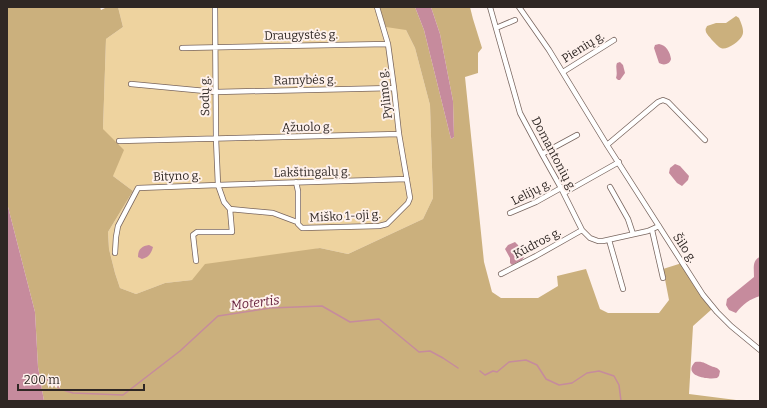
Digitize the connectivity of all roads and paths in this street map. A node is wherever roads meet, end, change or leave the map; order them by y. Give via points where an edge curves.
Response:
1 (215, 7) edge
2 (377, 7) edge
3 (490, 7) edge
4 (519, 7) edge
5 (515, 20) dead end
6 (496, 28) junction
7 (614, 40) dead end
8 (388, 44) junction
9 (215, 47) junction
10 (182, 48) dead end
11 (562, 72) junction
12 (131, 84) dead end
13 (394, 88) junction
14 (216, 92) junction
15 (399, 134) junction
16 (577, 135) dead end
17 (216, 139) junction
18 (118, 140) dead end
19 (705, 140) dead end
20 (607, 145) junction
21 (542, 154) junction
22 (619, 162) junction
23 (407, 179) junction
24 (296, 182) junction
25 (218, 185) junction
26 (610, 187) dead end
27 (561, 188) junction
28 (564, 193) junction
29 (230, 209) junction
30 (510, 213) dead end
31 (298, 224) junction
32 (659, 226) junction
33 (582, 230) junction
34 (652, 230) junction
35 (633, 234) junction
36 (609, 240) junction
37 (116, 253) dead end
38 (196, 261) dead end
39 (501, 274) dead end
40 (663, 278) dead end
41 (623, 289) dead end
42 (760, 350) edge

1 - 9 street, Sodų g.
2 - 8 street, Pylimo g.
3 - 6 street, Domantonių g.
4 - 11 street, Šilo g.
5 - 6 street
6 - 21 street, Domantonių g. via 520,113
7 - 11 street, Pienių g.
8 - 9 street, Draugystės g.
8 - 13 street, Pylimo g.
9 - 10 street, Draugystės g.
9 - 14 street, Sodų g.
11 - 20 street, Šilo g.
12 - 14 street, Ramybės g.
13 - 14 street, Ramybės g.
13 - 15 street, Pylimo g.
14 - 17 street, Sodų g.
15 - 17 street, Ąžuolo g.
15 - 23 street, Pylimo g.
16 - 21 street
17 - 18 street, Ąžuolo g.
17 - 25 street, Sodų g.
19 - 20 street via 663,100
20 - 22 street, Šilo g.
21 - 27 street, Domantonių g.
22 - 28 street, Lelijų g.
22 - 32 street, Šilo g.
23 - 24 street, Lakštingalų g.
23 - 31 street, Miško 1-oji g. via 410,198 408,203 387,224 302,228
24 - 25 street, Lakštingalų g.
24 - 31 street
25 - 29 street, Sodų g. via 224,202
25 - 37 street, Bityno g. via 138,188 118,226
26 - 35 street via 628,219
27 - 28 street, Domantonių g.
27 - 30 street, Lelijų g.
28 - 33 street, Domantonių g.
29 - 31 street, Miško 1-oji g. via 273,213
29 - 38 street via 232,232 197,232 193,235
32 - 34 street, Domantonių g.
32 - 42 street, Šilo g. via 717,312
33 - 36 street, Domantonių g. via 593,240
33 - 39 street, Kūdros g.
34 - 35 street, Domantonių g.
34 - 40 street
35 - 36 street, Domantonių g.
36 - 41 street

